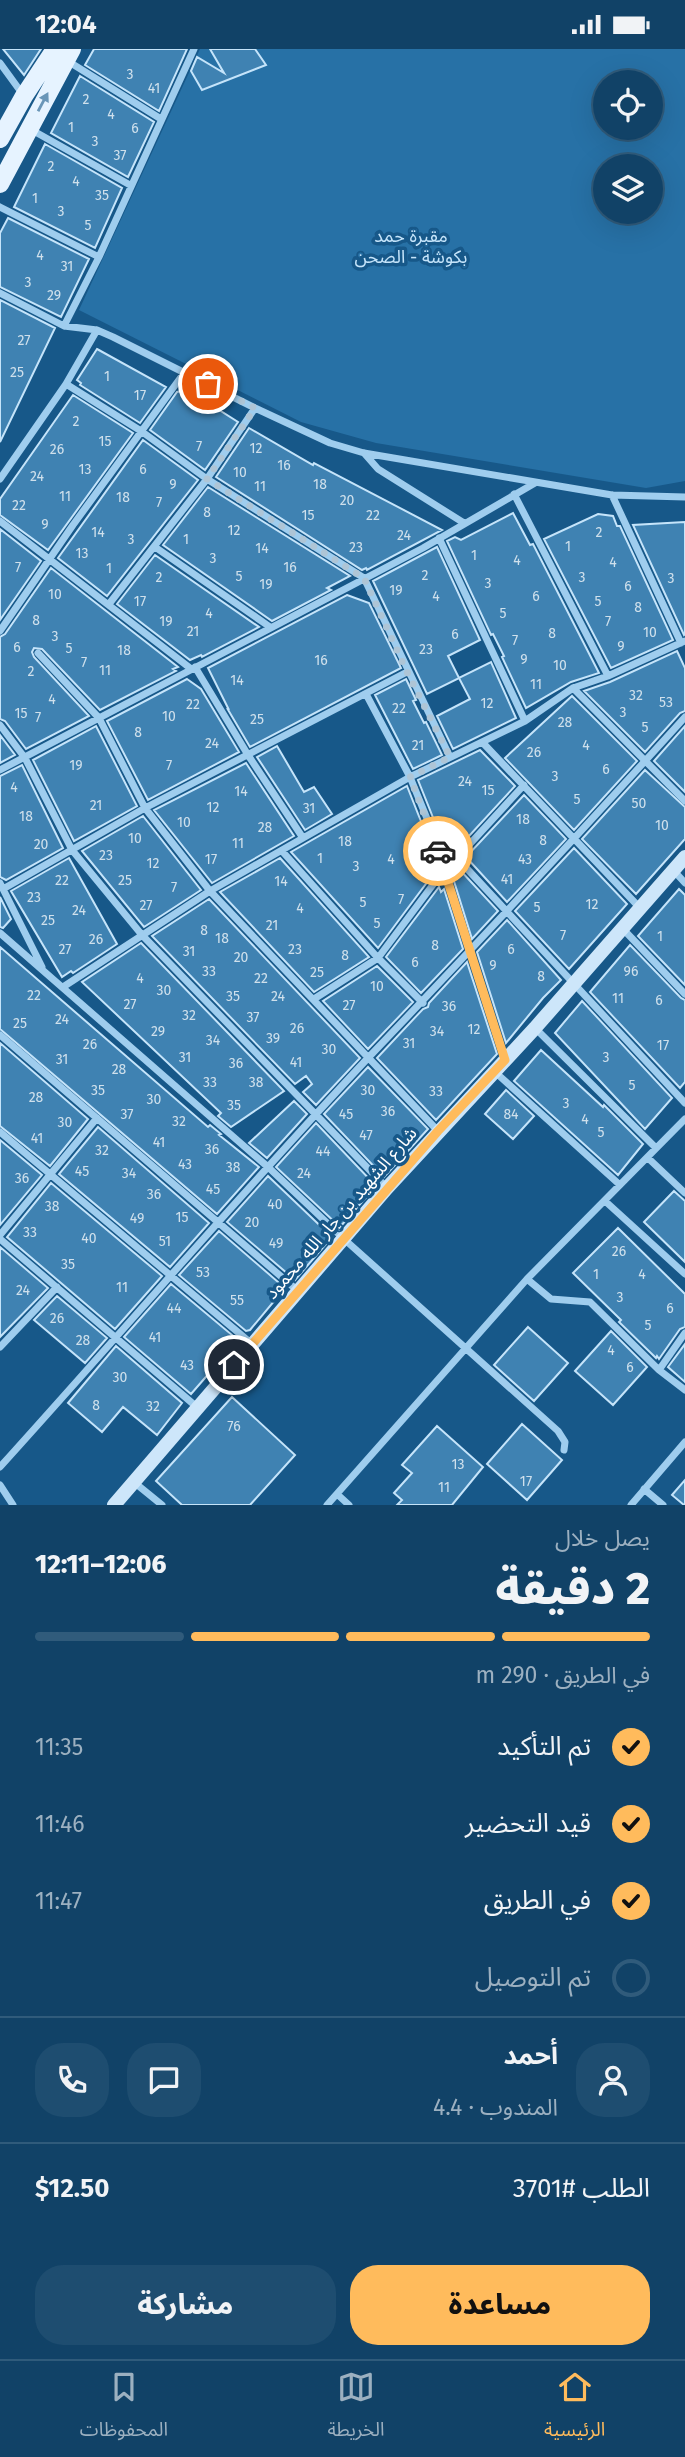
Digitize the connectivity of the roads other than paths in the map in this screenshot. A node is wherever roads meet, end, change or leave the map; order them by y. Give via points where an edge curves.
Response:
1 (194, 49) edge
2 (60, 52) edge
3 (0, 63) edge
4 (24, 96) junction
5 (161, 119) junction
6 (29, 129) junction
7 (0, 139) edge
8 (0, 184) edge
9 (130, 185) junction
10 (0, 207) edge
11 (99, 257) junction
12 (0, 293) edge
13 (64, 326) junction
14 (97, 330) junction
15 (184, 373) junction
16 (66, 384) junction
17 (255, 408) junction
18 (141, 431) junction
19 (364, 453) junction
20 (0, 479) edge
21 (207, 479) junction
22 (535, 483) junction
23 (514, 494) junction
24 (612, 495) junction
25 (685, 497) edge
26 (0, 521) edge
27 (464, 523) junction
28 (439, 538) junction
29 (155, 547) junction
30 (50, 560) junction
31 (364, 578) junction
32 (109, 604) junction
33 (270, 627) junction
34 (0, 631) edge
35 (683, 642) edge
36 (38, 653) dead end
37 (192, 668) junction
38 (407, 672) junction
39 (608, 676) junction
40 (573, 688) junction
41 (366, 694) junction
42 (99, 717) junction
43 (685, 717) edge
44 (525, 721) junction
45 (0, 725) edge
46 (483, 743) junction
47 (248, 755) junction
48 (450, 757) junction
49 (25, 758) junction
50 (645, 762) junction
51 (0, 770) edge
52 (410, 777) junction
53 (524, 785) junction
54 (685, 801) edge
55 (145, 808) junction
56 (303, 838) junction
57 (574, 838) junction
58 (72, 850) junction
59 (282, 851) junction
60 (685, 857) edge
61 (457, 858) junction
62 (444, 870) junction
63 (674, 871) junction
64 (685, 883) edge
65 (2, 886) edge
66 (210, 891) junction
67 (640, 908) junction
68 (508, 911) junction
69 (622, 928) junction
70 (0, 933) edge
71 (142, 935) junction
72 (469, 952) junction
73 (378, 958) junction
74 (44, 971) junction
75 (574, 983) junction
76 (63, 987) junction
77 (685, 994) edge
78 (314, 999) junction
79 (423, 1003) junction
80 (535, 1028) junction
81 (0, 1035) edge
82 (368, 1058) junction
83 (505, 1060) junction
84 (495, 1072) junction
85 (683, 1097) edge
86 (316, 1115) junction
87 (97, 1118) junction
88 (685, 1119) edge
89 (438, 1131) junction
90 (0, 1132) edge
91 (656, 1148) junction
92 (648, 1158) junction
93 (268, 1167) junction
94 (50, 1174) junction
95 (620, 1185) junction
96 (387, 1188) junction
97 (685, 1193) edge
98 (605, 1201) junction
99 (219, 1221) junction
100 (0, 1237) edge
101 (344, 1239) junction
102 (685, 1274) edge
103 (171, 1275) junction
104 (527, 1279) junction
105 (57, 1287) junction
106 (299, 1291) junction
107 (685, 1333) edge
108 (118, 1338) junction
109 (252, 1344) junction
110 (0, 1347) edge
111 (468, 1348) junction
112 (659, 1370) junction
113 (685, 1390) edge
114 (198, 1408) junction
115 (685, 1442) edge
116 (564, 1450) dead end
117 (0, 1467) edge
118 (135, 1483) junction
119 (0, 1485) edge
120 (645, 1489) junction
121 (337, 1493) junction
122 (13, 1505) edge
123 (114, 1505) edge
124 (162, 1505) edge
125 (327, 1505) edge
126 (349, 1505) edge
127 (631, 1505) edge
128 (663, 1505) edge

1 - 5 street
2 - 4 main road
2 - 5 street
6 -> 2 main road
3 - 4 street
4 - 7 main road
5 - 9 street
6 - 8 main road
6 - 9 street
9 - 11 street
10 - 11 street
11 - 13 street
12 - 13 street
13 - 14 street
14 - 15 street
14 - 16 street
15 - 17 street
15 - 18 street
16 - 18 street
16 - 20 street
17 - 19 street via 330,443
17 - 21 street
18 - 21 street
18 - 30 street
19 - 22 street
19 - 27 street via 378,469
21 - 29 street
21 - 31 street
22 - 23 street
22 - 24 street
23 - 27 street
23 - 39 street
24 - 25 street
24 - 35 street
26 - 30 street
27 - 28 street
28 - 31 street
28 - 44 street
29 - 32 street
29 - 33 street
30 - 32 street
30 - 34 street
31 - 33 street
31 - 38 street
32 - 37 street
33 - 37 street
35 - 39 street
36 - 42 street
37 - 42 street
37 - 47 street
38 - 41 street
38 - 48 street
39 - 40 street
40 - 44 street
40 - 50 street
41 - 47 street
41 - 52 street
42 - 49 street
42 - 55 street
43 - 50 street
44 - 46 street
45 - 49 street
46 - 48 street
46 - 53 street
47 - 55 street
47 - 56 street
48 - 52 street
49 - 51 street
49 - 58 street
50 - 54 street
50 - 57 street
52 - 56 street
52 - 62 street
53 - 57 street
53 - 61 street
55 - 58 street
55 - 66 street
56 - 59 street
57 - 67 street
57 - 68 street
58 - 65 street
58 - 71 street
59 - 66 street
59 - 73 street
60 - 63 street, شارع الشهيد بن جار الله محمود
61 - 62 street
61 - 68 street
62 - 72 street
62 - 73 street
63 - 64 street
63 - 67 street, شارع الشهيد بن جار الله محمود
65 - 74 street
66 - 71 street
66 - 78 street
67 - 69 street, شارع الشهيد بن جار الله محمود
68 - 72 street
68 - 75 street
69 - 75 street, شارع الشهيد بن جار الله محمود
69 - 77 street
70 - 74 street
71 - 76 street
71 - 86 street
72 - 79 street
72 - 83 street
73 - 78 street
73 - 79 street
74 - 76 street
75 - 80 street, شارع الشهيد بن جار الله محمود
75 - 85 street
76 - 93 street
78 - 82 street
79 - 82 street
80 - 83 street, شارع الشهيد بن جار الله محمود
80 - 91 street
81 - 87 street
82 - 86 street
82 - 89 street
83 - 84 street, شارع الشهيد بن جار الله محمود
84 - 89 street, شارع الشهيد بن جار الله محمود
84 - 95 street
86 - 93 street
86 - 96 street
87 - 94 street
87 - 99 street
88 - 91 street
89 - 96 street, شارع الشهيد بن جار الله محمود
90 - 94 street
91 - 92 street
92 - 95 street
92 - 97 street
93 - 99 street
93 - 101 street
94 - 100 street
94 - 103 street
95 - 98 street
96 - 101 street, شارع الشهيد بن جار الله محمود
98 - 102 street
98 - 104 street
99 - 103 street
99 - 106 street
100 - 105 street
101 - 106 street, شارع الشهيد بن جار الله محمود
101 - 111 street
103 - 108 street
103 - 109 street
104 - 111 street
104 - 112 street via 554,1300 590,1302
105 - 108 street
105 - 110 street
106 - 109 street, شارع الشهيد بن جار الله محمود
107 - 112 street
108 - 114 street
108 - 117 street
109 - 114 street, شارع الشهيد بن جار الله محمود
111 - 116 street via 558,1431 565,1441
111 - 121 street
112 - 113 street
114 - 118 street, شارع الشهيد بن جار الله محمود
115 - 120 street
118 - 123 street, شارع الشهيد بن جار الله محمود
118 - 124 street
119 - 122 street
120 - 127 street
120 - 128 street
121 - 125 street
121 - 126 street

